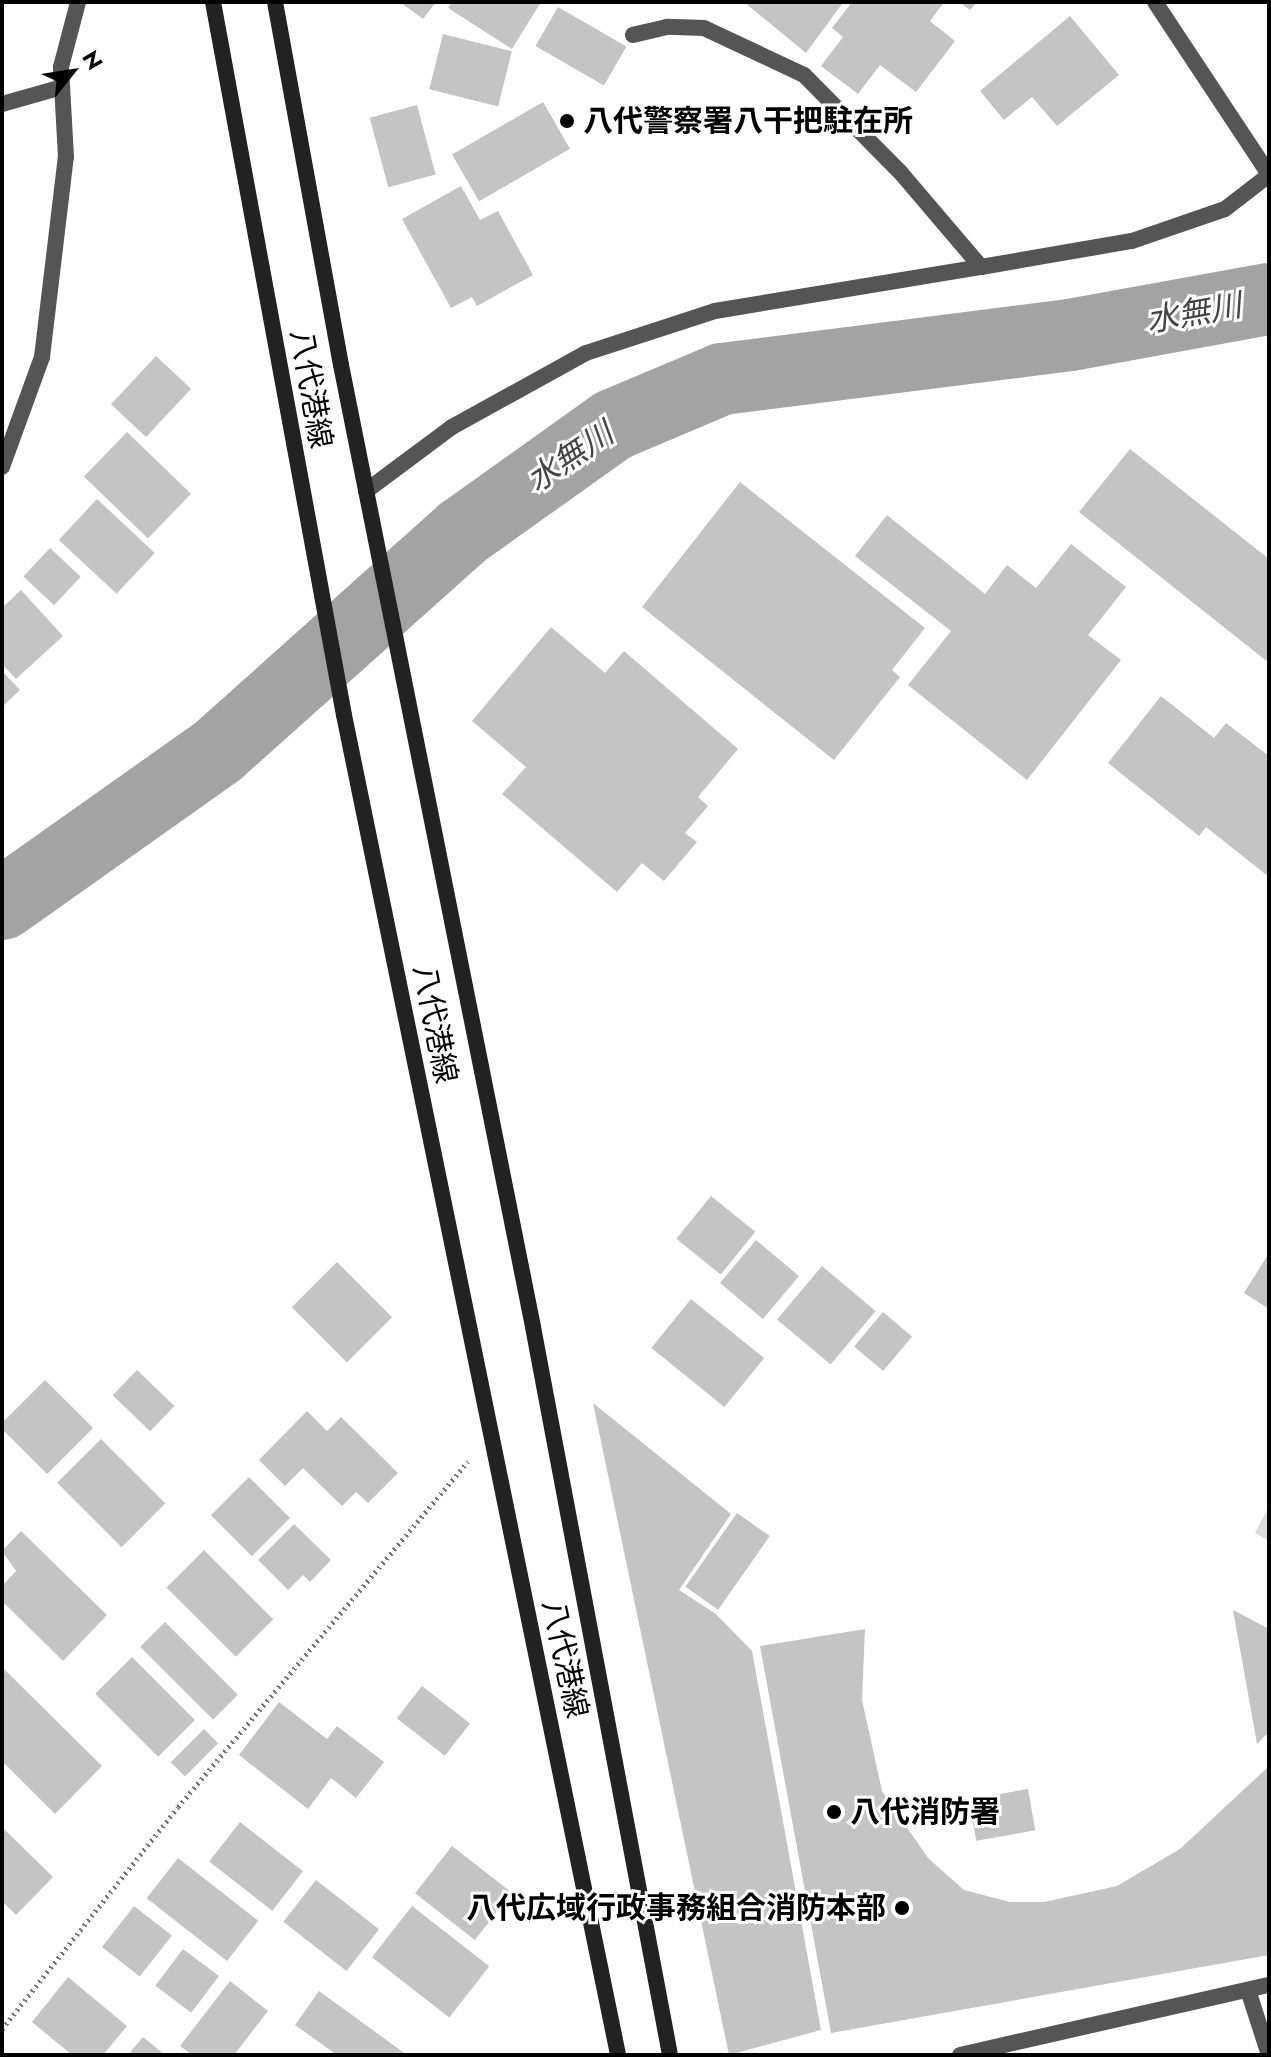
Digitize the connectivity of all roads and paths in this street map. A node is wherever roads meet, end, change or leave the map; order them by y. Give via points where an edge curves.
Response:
1 (78, 2) edge
2 (213, 2) edge
3 (275, 2) edge
4 (1155, 2) edge
5 (633, 35) dead end
6 (62, 87) junction
7 (2, 104) edge
8 (1269, 174) edge
9 (981, 267) junction
10 (2, 467) edge
11 (366, 491) junction
12 (491, 1441) junction
13 (1269, 1985) edge
14 (1248, 1990) junction
15 (2, 2029) edge
16 (618, 2055) edge
17 (670, 2055) edge
18 (960, 2055) edge
19 (1269, 2055) edge

1 - 6 street via 61,67
2 - 12 main road, 八代港線 via 344,715
3 - 11 main road, 八代港線
4 - 8 street
5 - 9 street via 667,27 704,28 804,75 911,183
6 - 7 street
6 - 10 street via 66,157 42,357
8 - 9 street via 1225,209 1132,241
9 - 11 street via 715,311 586,353 452,427
11 - 17 main road, 八代港線 via 533,1327
12 - 15 path via 457,1471
12 - 16 main road, 八代港線
13 - 14 street
14 - 18 street
14 - 19 street

